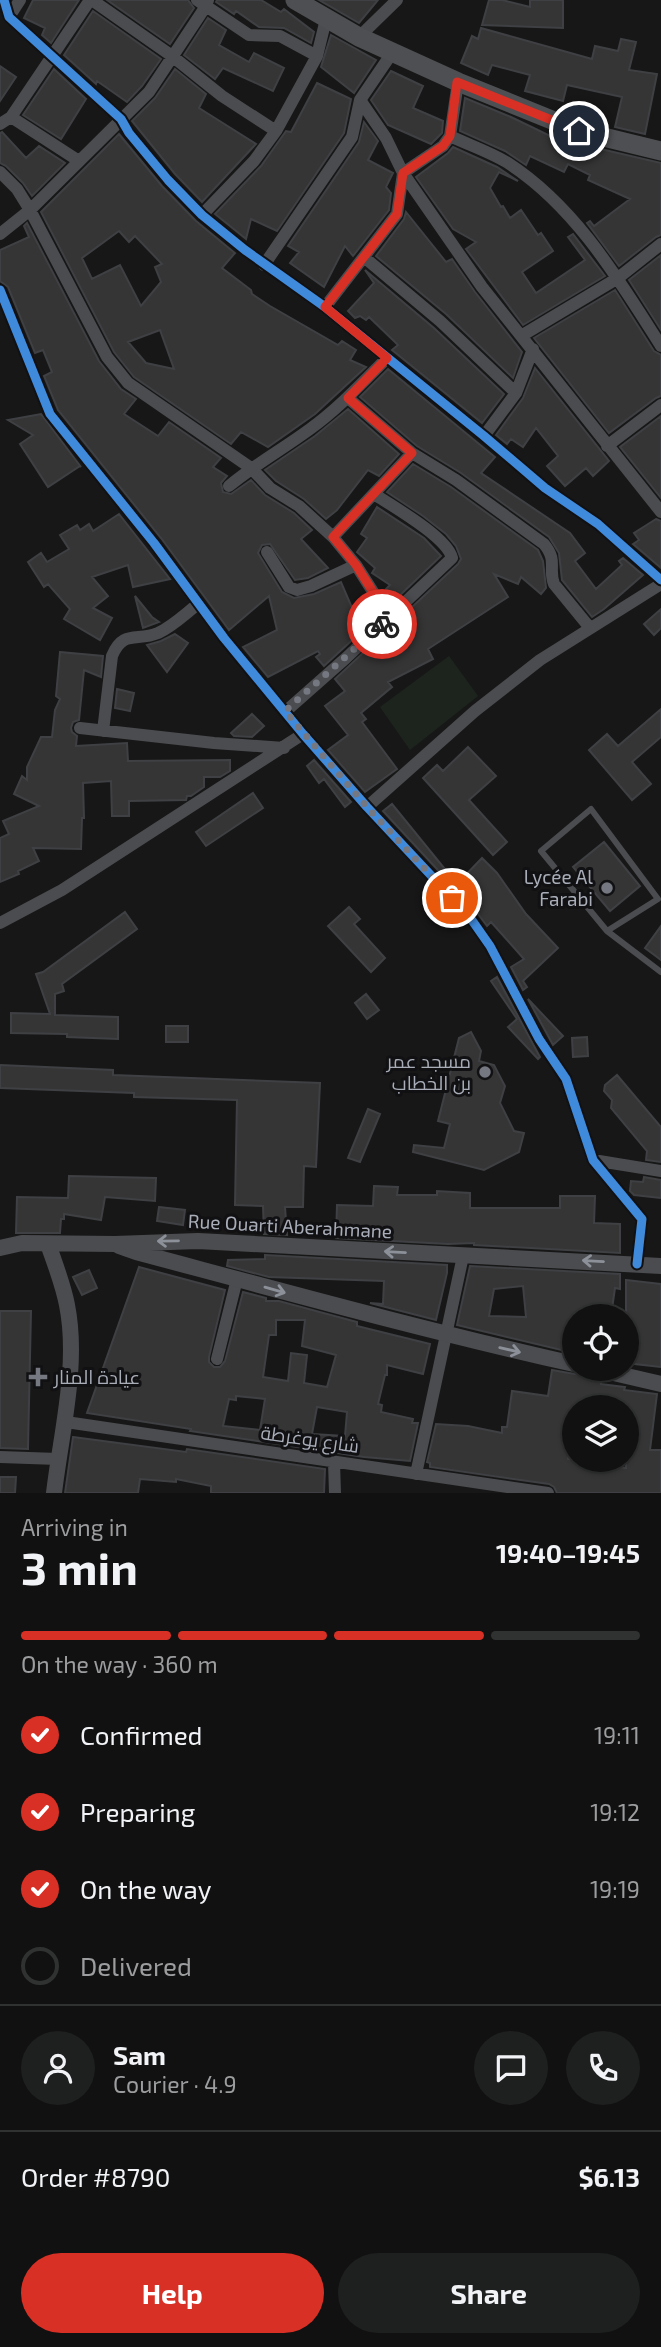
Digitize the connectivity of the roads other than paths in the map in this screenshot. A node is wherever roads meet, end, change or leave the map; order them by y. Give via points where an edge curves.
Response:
1 (4, 0) edge
2 (20, 0) edge
3 (91, 0) edge
4 (295, 0) edge
5 (397, 0) edge
6 (204, 2) edge
7 (9, 17) junction
8 (326, 19) junction
9 (359, 37) junction
10 (392, 54) junction
11 (172, 56) junction
12 (317, 56) junction
13 (51, 57) junction
14 (457, 82) junction
15 (360, 100) junction
16 (121, 119) junction
17 (5, 120) edge
18 (276, 131) junction
19 (450, 136) junction
20 (661, 151) edge
21 (79, 161) junction
22 (0, 172) edge
23 (403, 173) junction
24 (30, 210) junction
25 (202, 215) junction
26 (0, 234) edge
27 (661, 244) edge
28 (365, 258) junction
29 (264, 265) junction
30 (618, 278) junction
31 (0, 290) edge
32 (325, 307) junction
33 (521, 336) junction
34 (661, 346) edge
35 (533, 349) junction
36 (387, 358) junction
37 (516, 393) junction
38 (348, 398) junction
39 (661, 405) edge
40 (484, 436) junction
41 (607, 446) junction
42 (412, 453) junction
43 (251, 468) junction
44 (229, 486) dead end
45 (374, 494) junction
46 (661, 512) edge
47 (333, 537) junction
48 (267, 552) dead end
49 (356, 565) junction
50 (661, 582) edge
51 (198, 604) junction
52 (389, 617) junction
53 (590, 628) junction
54 (285, 711) junction
55 (80, 728) dead end
56 (103, 731) junction
57 (303, 734) junction
58 (284, 748) junction
59 (367, 807) junction
60 (0, 923) edge
61 (607, 931) junction
62 (661, 972) edge
63 (593, 1160) junction
64 (661, 1171) edge
65 (0, 1239) edge
66 (22, 1243) junction
67 (48, 1244) junction
68 (115, 1244) junction
69 (0, 1248) edge
70 (463, 1256) junction
71 (637, 1264) junction
72 (661, 1266) edge
73 (237, 1279) junction
74 (446, 1336) junction
75 (217, 1359) dead end
76 (562, 1361) edge
77 (639, 1379) edge
78 (661, 1384) edge
79 (66, 1422) junction
80 (0, 1457) edge
81 (58, 1459) junction
82 (334, 1462) junction
83 (416, 1474) junction
84 (524, 1492) edge
85 (54, 1493) edge
86 (335, 1493) edge
87 (545, 1493) edge

1 - 7 street
2 - 7 street
3 - 11 street
3 - 13 street
4 - 8 main road
5 - 9 street
6 - 11 street
6 - 12 street via 249,35 280,36
7 - 13 street
8 - 9 main road
8 - 12 street
9 - 10 main road
10 - 14 main road
10 - 15 street
11 - 16 street via 149,92
11 - 18 street
12 - 18 street
13 - 16 street
13 - 17 street
14 - 19 street
14 - 20 main road via 569,127
15 - 23 street
15 - 29 street via 352,138
16 - 21 street
16 - 25 street via 167,180
17 - 21 street
18 - 25 street
19 - 23 street via 443,146
19 - 30 street via 507,163 540,188 564,210
21 - 24 street
22 - 24 street
23 - 28 street via 397,214
23 - 33 street
24 - 26 street
24 - 43 street via 107,357 128,383
25 - 29 street
27 - 30 street
28 - 32 street
28 - 37 street
29 - 32 street
30 - 33 street
30 - 34 street
31 - 51 street via 50,414
32 - 36 street
33 - 35 street
35 - 37 street
35 - 41 street
36 - 38 street
36 - 40 street
37 - 40 street
38 - 42 street
38 - 43 street
39 - 41 street
40 - 50 street via 545,488 598,524
41 - 46 street
42 - 45 street
42 - 53 street via 544,544 553,558 554,584
43 - 44 street
43 - 47 street
45 - 47 street
45 - 52 street via 420,524 452,555
47 - 49 street
48 - 49 street via 289,587 297,590
49 - 52 street
50 - 53 street
51 - 54 street
51 - 56 street via 155,635 124,639 117,645
52 - 54 street
53 - 59 street via 475,711
54 - 57 street
55 - 56 street
56 - 58 street
57 - 58 street
57 - 59 street
58 - 60 street via 62,890
59 - 63 street via 469,916 490,946 539,1039 566,1079
61 - 61 lane via 658,899 591,809 541,851
61 - 62 lane
63 - 64 street
63 - 71 street via 642,1219
65 - 66 street
66 - 67 street, Rue Ouarti Aberahmane
66 - 69 street
67 - 68 street, Rue Ouarti Aberahmane
67 - 79 street via 70,1323
70 -> 68 street, Rue Ouarti Aberahmane via 198,1241
68 - 73 street
71 -> 70 street, Rue Ouarti Aberahmane
70 - 74 street
71 - 72 street, Rue Ouarti Aberahmane
73 -> 74 street
73 - 75 street
74 -> 76 street
74 - 83 street
77 - 78 street
79 - 81 street
79 - 82 street, شارع يوغرطة
80 - 81 street
81 - 85 street
82 - 83 street, شارع يوغرطة
82 - 86 street
83 - 84 street, شارع يوغرطة
84 - 87 street, شارع يوغرطة

